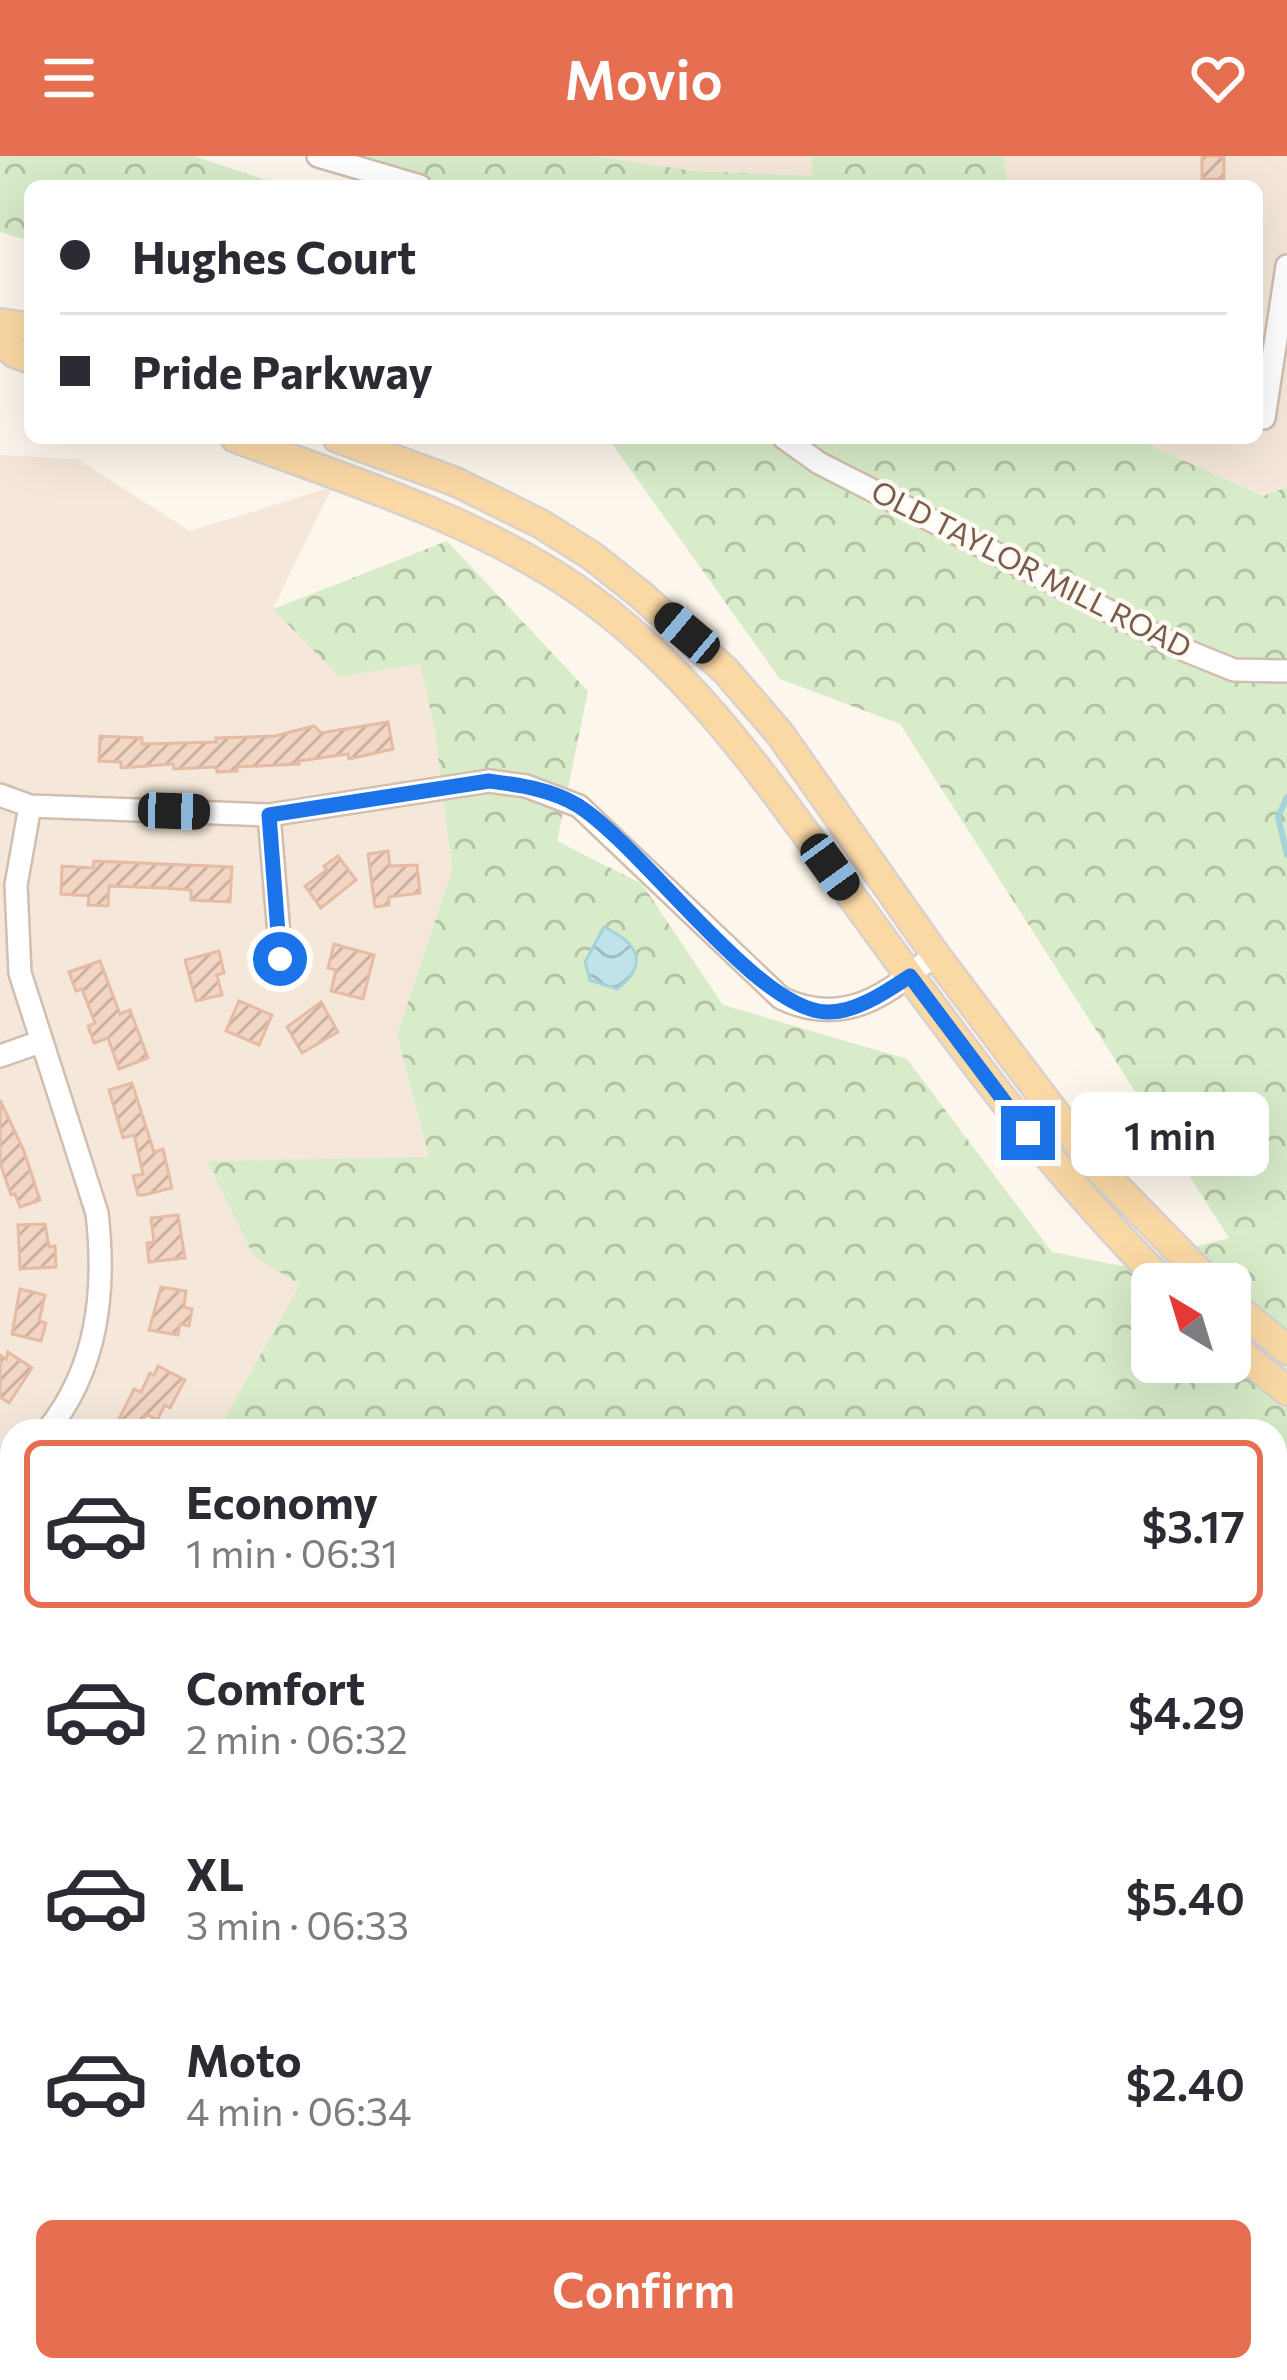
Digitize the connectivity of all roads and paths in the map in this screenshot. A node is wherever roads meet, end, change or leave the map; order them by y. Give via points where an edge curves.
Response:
1 (318, 156) edge
2 (400, 180) edge
3 (1287, 266) edge
4 (1264, 418) dead end
5 (251, 444) edge
6 (354, 444) edge
7 (792, 444) edge
8 (1287, 671) edge
9 (0, 795) edge
10 (30, 806) junction
11 (269, 815) junction
12 (934, 954) junction
13 (280, 959) dead end
14 (910, 976) junction
15 (40, 1042) junction
16 (0, 1056) edge
17 (1147, 1263) edge
18 (1191, 1263) edge
19 (1251, 1320) edge
20 (1287, 1350) edge
21 (1251, 1361) edge
22 (1287, 1391) edge
23 (55, 1419) edge

1 - 2 street
3 - 4 street
5 - 14 main road via 436,514 577,589 711,710
6 - 12 main road via 541,524 687,633 780,734
7 - 8 street, OLD TAYLOR MILL ROAD via 1187,651 1234,670
9 - 10 street
10 - 11 street
10 - 15 street via 16,928
11 - 13 street
11 - 14 street via 489,781 526,786 579,806 782,998 828,1012 854,1008
12 - 14 street
12 - 18 main road via 1092,1162
14 - 17 main road via 1028,1133
15 - 16 street
15 - 23 street via 97,1213 101,1252 89,1353
19 - 20 main road
21 - 22 main road

